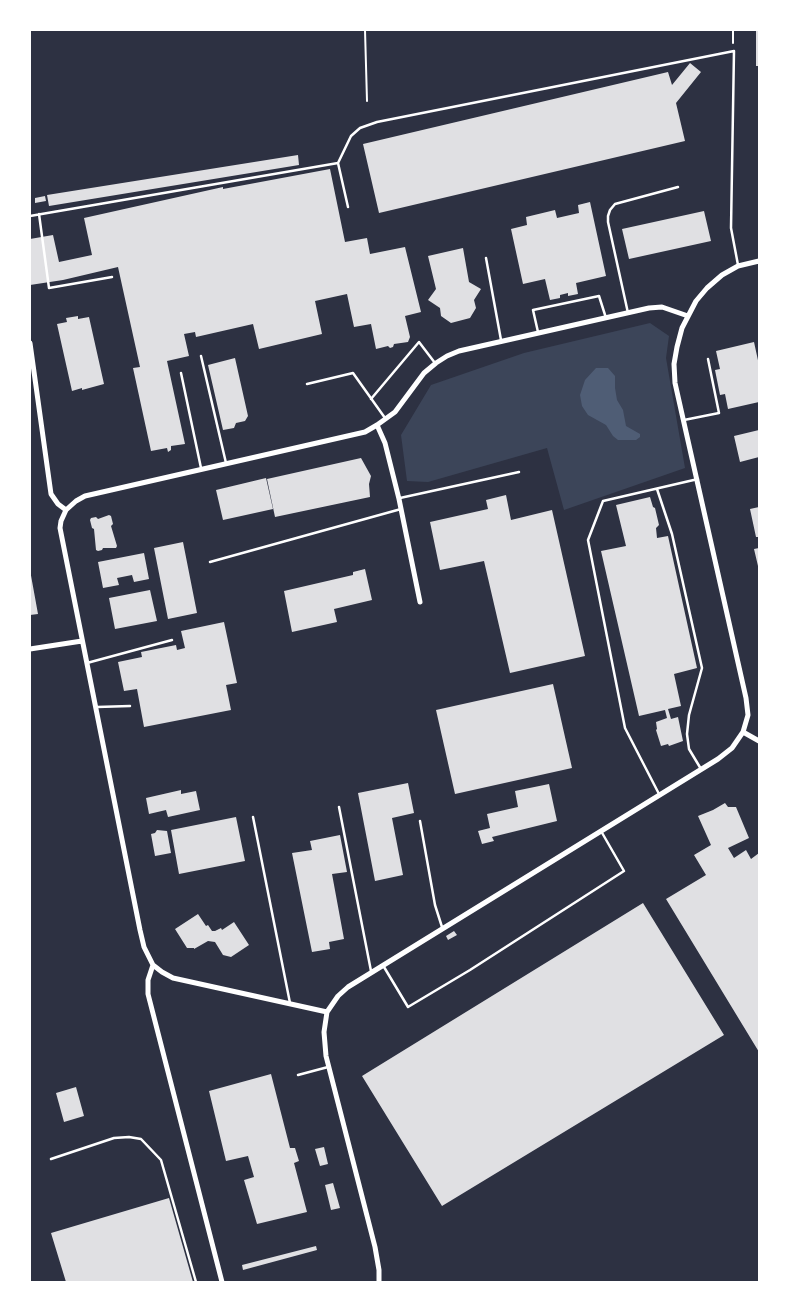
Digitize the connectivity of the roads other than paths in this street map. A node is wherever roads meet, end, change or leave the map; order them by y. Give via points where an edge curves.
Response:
1 (338, 163) junction
2 (678, 187) dead end
3 (348, 207) dead end
4 (39, 214) junction
5 (30, 216) edge
6 (486, 258) dead end
7 (759, 261) edge
8 (738, 266) junction
9 (112, 277) dead end
10 (628, 313) junction
11 (688, 316) junction
12 (606, 318) junction
13 (538, 333) junction
14 (501, 342) junction
15 (30, 343) edge
16 (201, 356) dead end
17 (708, 358) dead end
18 (436, 363) junction
19 (180, 373) dead end
20 (308, 384) dead end
21 (371, 399) junction
22 (386, 419) junction
23 (684, 420) junction
24 (377, 426) junction
25 (226, 464) junction
26 (202, 470) junction
27 (519, 472) dead end
28 (698, 479) junction
29 (657, 490) junction
30 (399, 499) junction
31 (401, 509) junction
32 (66, 510) junction
33 (210, 562) dead end
34 (420, 602) dead end
35 (172, 640) dead end
36 (82, 641) junction
37 (30, 649) edge
38 (87, 663) junction
39 (130, 706) dead end
40 (97, 707) junction
41 (744, 732) junction
42 (759, 741) edge
43 (701, 770) junction
44 (659, 796) junction
45 (339, 807) dead end
46 (253, 817) dead end
47 (420, 821) dead end
48 (601, 832) junction
49 (442, 929) junction
50 (153, 965) junction
51 (383, 965) junction
52 (371, 973) junction
53 (291, 1004) junction
54 (328, 1012) junction
55 (328, 1066) junction
56 (298, 1075) dead end
57 (51, 1159) dead end
58 (196, 1282) edge
59 (222, 1282) edge
60 (379, 1282) edge

1 - 3 lane
1 - 4 lane
1 - 8 lane via 351,136 360,128 377,122 734,51 731,228
2 - 10 lane via 615,204 610,210 608,222
4 - 5 lane
4 - 9 lane via 49,288
6 - 14 lane
7 - 8 street
8 - 11 street via 707,288
10 - 11 street via 662,307
10 - 12 street
11 - 23 street via 674,364
12 - 13 street
12 - 13 lane via 599,296 533,310
13 - 14 street
14 - 18 street via 459,351
15 - 32 street via 51,494
16 - 25 lane
17 - 23 lane via 719,413
18 - 21 lane via 419,342
18 - 22 street
19 - 26 lane
20 - 21 lane via 353,373
21 - 22 lane
22 - 24 street
23 - 28 street
24 - 25 street via 358,434
24 - 30 street via 385,443
25 - 26 street
26 - 32 street via 85,496
27 - 30 lane
28 - 29 lane
28 - 41 street via 746,698 748,715
29 - 43 lane via 672,534 702,668 687,734 689,749
29 - 44 lane via 604,501 588,540 625,728
30 - 31 street
31 - 33 lane
31 - 34 street
32 - 36 street via 60,528
35 - 38 lane
36 - 37 street
36 - 38 street
38 - 40 street
39 - 40 lane
40 - 50 street via 140,930
41 - 42 street
41 - 43 street via 732,748
43 - 44 street
44 - 48 street
45 - 52 lane
46 - 53 lane
47 - 49 lane
48 - 49 street
48 - 51 lane via 624,871 470,970 408,1007
49 - 51 street
50 - 53 street via 173,978
50 - 59 street via 148,994
51 - 52 street
52 - 54 street via 338,996
53 - 54 street
54 - 55 street via 324,1032
55 - 56 lane
55 - 60 street via 375,1247
57 - 58 lane via 114,1138 141,1139 161,1160

